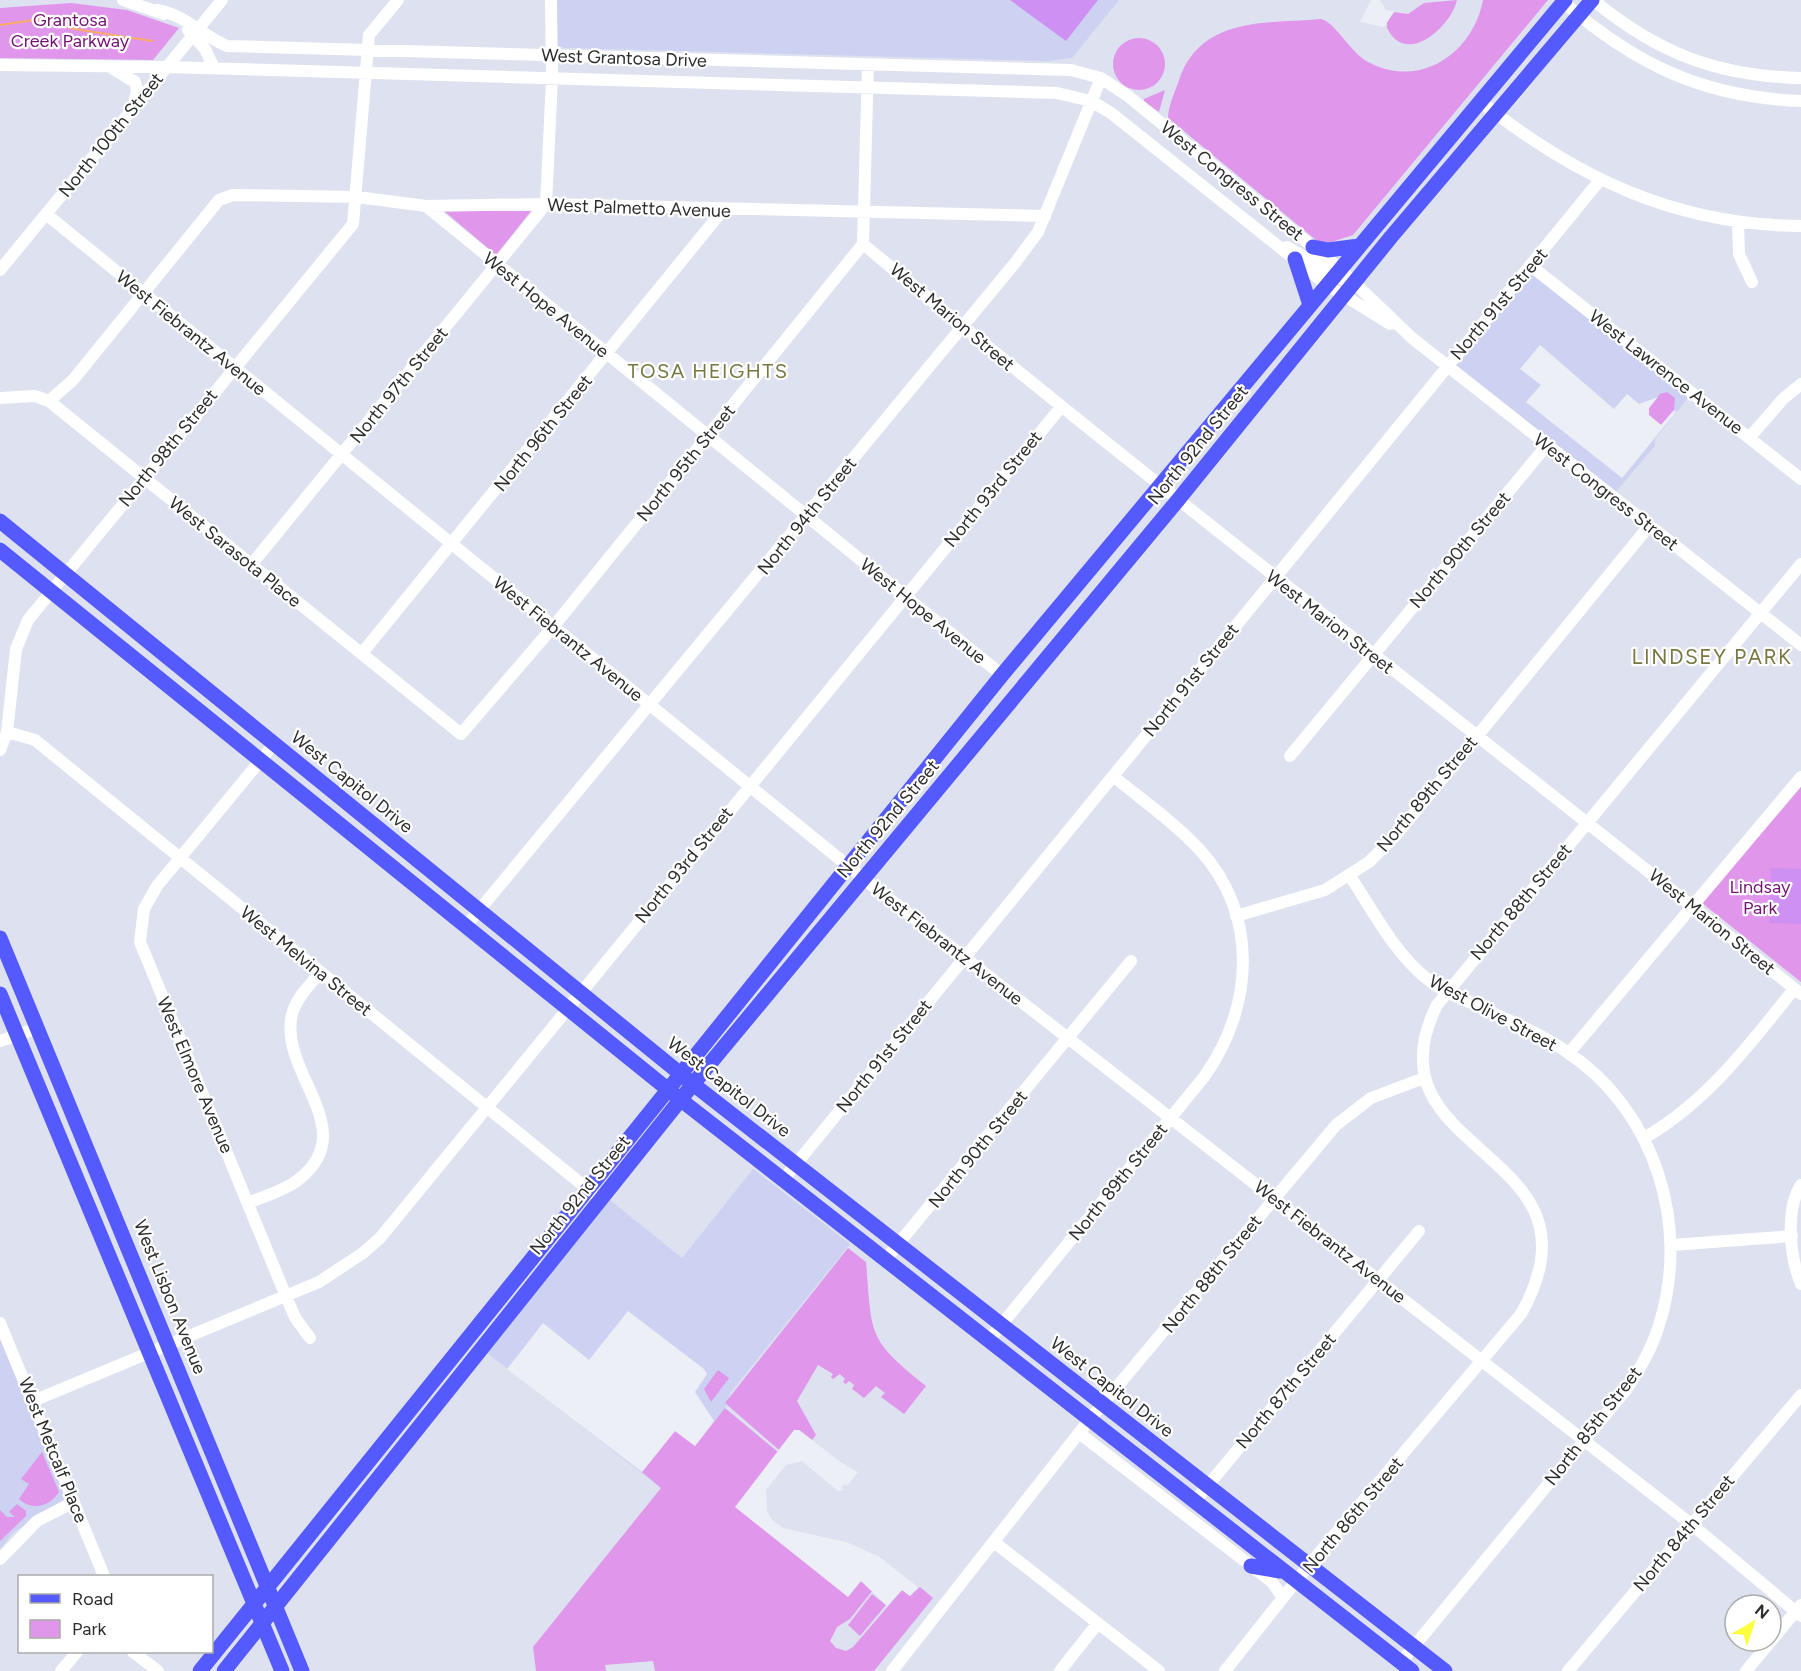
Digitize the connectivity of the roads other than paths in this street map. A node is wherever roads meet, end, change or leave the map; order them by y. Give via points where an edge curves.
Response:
1 (123, 0) edge
2 (222, 0) edge
3 (398, 0) edge
4 (551, 0) edge
5 (1592, 0) edge
6 (1564, 1) edge
7 (1579, 15) junction
8 (1631, 30) junction
9 (196, 32) junction
10 (1618, 46) junction
11 (368, 51) junction
12 (551, 55) junction
13 (0, 65) edge
14 (868, 65) junction
15 (106, 66) junction
16 (167, 67) junction
17 (214, 68) junction
18 (366, 72) junction
19 (552, 78) junction
20 (1101, 78) junction
21 (1801, 78) edge
22 (867, 88) junction
23 (1091, 101) junction
24 (1480, 101) junction
25 (1801, 101) edge
26 (132, 109) junction
27 (1495, 113) junction
28 (1600, 180) junction
29 (357, 197) junction
30 (546, 204) junction
31 (426, 206) junction
32 (723, 210) junction
33 (46, 214) junction
34 (865, 214) junction
35 (1045, 216) junction
36 (1738, 223) junction
37 (1801, 226) edge
38 (1275, 243) junction
39 (863, 244) junction
40 (1313, 246) junction
41 (1359, 246) junction
42 (1295, 260) junction
43 (497, 266) junction
44 (1531, 266) junction
45 (0, 270) edge
46 (1334, 276) junction
47 (1752, 282) dead end
48 (1354, 284) junction
49 (143, 294) junction
50 (1344, 296) junction
51 (1310, 305) junction
52 (962, 326) junction
53 (1412, 338) junction
54 (606, 355) junction
55 (1448, 366) junction
56 (234, 368) junction
57 (1801, 384) edge
58 (0, 398) edge
59 (50, 401) junction
60 (1061, 406) junction
61 (708, 437) junction
62 (1749, 438) junction
63 (1547, 445) junction
64 (342, 455) junction
65 (144, 478) junction
66 (1801, 479) edge
67 (1160, 486) junction
68 (1178, 500) junction
69 (807, 516) junction
70 (0, 521) edge
71 (1649, 526) junction
72 (452, 545) junction
73 (0, 550) edge
74 (1801, 564) edge
75 (251, 565) junction
76 (65, 574) junction
77 (1274, 578) junction
78 (51, 591) junction
79 (905, 596) junction
80 (1761, 613) junction
81 (553, 627) junction
82 (1801, 645) edge
83 (362, 654) junction
84 (1373, 655) junction
85 (1002, 675) junction
86 (650, 706) junction
87 (7, 732) junction
88 (460, 734) joint
89 (1476, 735) junction
90 (274, 744) junction
91 (0, 750) edge
92 (1290, 756) dead end
93 (260, 760) junction
94 (1113, 776) junction
95 (1801, 777) edge
96 (748, 785) junction
97 (1587, 823) junction
98 (180, 858) junction
99 (848, 866) junction
100 (1350, 876) junction
101 (864, 879) junction
102 (1692, 905) junction
103 (479, 910) junction
104 (1236, 916) junction
105 (466, 926) junction
106 (0, 938) edge
107 (965, 957) junction
108 (1131, 961) dead end
109 (320, 973) junction
110 (1798, 991) edge
111 (579, 992) junction
112 (1447, 992) junction
113 (0, 994) edge
114 (568, 1009) junction
115 (38, 1028) junction
116 (17, 1034) junction
117 (1068, 1038) junction
118 (0, 1041) edge
119 (1569, 1053) junction
120 (1424, 1078) junction
121 (674, 1082) junction
122 (687, 1093) junction
123 (487, 1108) junction
124 (1171, 1118) junction
125 (1644, 1137) junction
126 (796, 1165) junction
127 (783, 1180) junction
128 (1801, 1185) edge
129 (587, 1190) junction
130 (1274, 1199) junction
131 (600, 1200) junction
132 (248, 1203) junction
133 (1419, 1231) dead end
134 (1791, 1236) junction
135 (898, 1245) junction
136 (1672, 1245) junction
137 (885, 1260) junction
138 (1378, 1280) junction
139 (1801, 1284) edge
140 (286, 1297) junction
141 (0, 1323) edge
142 (1001, 1325) junction
143 (310, 1338) dead end
144 (989, 1340) junction
145 (169, 1343) junction
146 (149, 1352) junction
147 (1483, 1360) junction
148 (1801, 1395) edge
149 (33, 1401) junction
150 (1103, 1404) junction
151 (1090, 1419) junction
152 (1079, 1433) junction
153 (1584, 1441) junction
154 (363, 1468) junction
155 (378, 1479) junction
156 (1207, 1486) junction
157 (1194, 1501) junction
158 (74, 1502) junction
159 (1691, 1524) junction
160 (994, 1542) junction
161 (0, 1559) edge
162 (1309, 1565) junction
163 (1251, 1566) junction
164 (104, 1575) edge
165 (1292, 1577) junction
166 (267, 1586) junction
167 (1283, 1598) junction
168 (254, 1603) junction
169 (275, 1607) junction
170 (1799, 1611) edge
171 (263, 1623) junction
172 (1098, 1623) junction
173 (1783, 1628) edge
174 (1414, 1647) junction
175 (76, 1653) edge
176 (137, 1653) edge
177 (1761, 1653) edge
178 (1406, 1667) edge
179 (62, 1671) edge
180 (158, 1671) edge
181 (200, 1671) edge
182 (224, 1671) edge
183 (282, 1671) edge
184 (302, 1671) edge
185 (892, 1671) edge
186 (1060, 1671) edge
187 (1159, 1671) edge
188 (1225, 1671) edge
189 (1445, 1671) edge
190 (1569, 1671) edge
191 (1746, 1671) edge

1 - 9 street, West Grantosa Drive via 157,10
2 - 9 street, North 100th Street
3 - 11 street, North 98th Street via 369,35
4 - 12 street
5 - 7 main road, North 92nd Street
5 - 8 street
6 - 7 street
6 - 24 main road, North 92nd Street
7 - 10 street
7 - 27 main road, North 92nd Street
8 - 10 street
8 - 21 street via 1669,51 1716,67 1764,77
9 - 11 street, West Grantosa Drive via 227,46
9 - 16 street, North 100th Street
9 - 17 street, West Grantosa Drive
10 - 25 street via 1659,69 1709,87 1759,99
11 - 12 street, West Grantosa Drive
11 - 18 street, North 98th Street
12 - 14 street, West Grantosa Drive
12 - 19 street
13 - 15 street, West Grantosa Drive
14 - 20 street, West Grantosa Drive via 1071,70
14 - 22 street
15 - 16 street, West Grantosa Drive
15 - 26 street via 127,74 135,82 137,97
16 - 17 street, West Grantosa Drive
16 - 26 street, North 100th Street
17 - 18 street, West Grantosa Drive
18 - 19 street, West Grantosa Drive
18 - 29 street, North 98th Street
19 - 22 street, West Grantosa Drive
19 - 30 street
20 - 23 street, North 94th Street
20 - 40 street, West Congress Street
22 - 23 street, West Grantosa Drive via 1057,93
22 - 34 street
23 - 35 street, North 94th Street
23 - 38 street, West Congress Street via 1112,113
24 - 27 street
24 - 41 main road, North 92nd Street
26 - 33 street, North 100th Street
27 - 28 street via 1546,150
27 - 48 main road, North 92nd Street
28 - 36 street via 1666,206
28 - 44 street, North 91st Street
29 - 31 street, West Palmetto Avenue
29 - 49 street, West Palmetto Avenue via 233,195 219,200
29 - 56 street, North 98th Street via 353,224
30 - 31 street, West Palmetto Avenue
30 - 32 street, West Palmetto Avenue
30 - 43 street, North 97th Street
31 - 43 street, West Hope Avenue
32 - 34 street, West Palmetto Avenue
32 - 54 street, North 96th Street
33 - 45 street, North 100th Street
33 - 49 street, West Fiebrantz Avenue
34 - 35 street, West Palmetto Avenue
34 - 39 street
35 - 52 street, North 94th Street via 1015,263
36 - 37 street
36 - 47 street via 1739,254
38 - 42 street, West Congress Street
38 - 46 street via 1295,250
39 - 52 street, West Marion Street
39 - 61 street, North 95th Street
40 - 41 main road via 1328,250
40 - 46 street, West Congress Street
41 - 46 main road, North 92nd Street
42 - 46 street, West Congress Street
42 - 51 main road
43 - 54 street, West Hope Avenue
43 - 64 street, North 97th Street
44 - 55 street, North 91st Street
44 - 62 street, West Lawrence Avenue
46 - 48 street, West Congress Street
46 - 50 street, West Congress Street
46 - 51 main road, North 92nd Street
48 - 50 main road, North 92nd Street
48 - 53 street, West Congress Street
49 - 56 street, West Fiebrantz Avenue
49 - 59 street via 73,380
50 - 53 street, West Congress Street
50 - 68 main road, North 92nd Street
51 - 67 main road, North 92nd Street
52 - 60 street, West Marion Street
52 - 69 street, North 94th Street
53 - 55 street, West Congress Street
54 - 61 street, West Hope Avenue
54 - 72 street, North 96th Street
55 - 63 street, West Congress Street
55 - 77 street, North 91st Street
56 - 64 street, West Fiebrantz Avenue
56 - 65 street, North 98th Street
57 - 62 street
58 - 59 street via 35,396
59 - 65 street, West Sarasota Place
60 - 67 street, West Marion Street
60 - 79 street, North 93rd Street
61 - 69 street, West Hope Avenue
61 - 81 street, North 95th Street
62 - 66 street, West Lawrence Avenue
63 - 71 street, West Congress Street
63 - 84 street, North 90th Street
64 - 72 street, West Fiebrantz Avenue
64 - 75 street, North 97th Street
65 - 75 street, West Sarasota Place
65 - 76 street, North 98th Street
67 - 68 street, West Marion Street
67 - 85 main road, North 92nd Street
68 - 77 street, West Marion Street
68 - 101 main road, North 92nd Street
69 - 79 street, West Hope Avenue
69 - 86 street, North 94th Street
70 - 76 main road, West Capitol Drive
71 - 80 street, West Congress Street
71 - 89 street, North 89th Street
72 - 81 street, West Fiebrantz Avenue
72 - 83 street, North 96th Street
73 - 78 main road, West Capitol Drive
74 - 80 street, North 88th Street
75 - 83 street, West Sarasota Place
76 - 78 street, North 98th Street
76 - 90 main road, West Capitol Drive
77 - 84 street, West Marion Street
77 - 94 street, North 91st Street
78 - 87 street, North 98th Street via 28,620 16,649
78 - 93 main road, West Capitol Drive
79 - 85 street, West Hope Avenue
79 - 96 street, North 93rd Street
80 - 82 street, West Congress Street
80 - 97 street, North 88th Street
81 - 86 street, West Fiebrantz Avenue
81 - 88 street, North 95th Street
83 - 88 street, West Sarasota Place
84 - 89 street, West Marion Street
84 - 92 street, North 90th Street
85 - 99 main road, North 92nd Street
86 - 96 street, West Fiebrantz Avenue
86 - 103 street, North 94th Street
87 - 91 street, North 98th Street
87 - 98 street, West Melvina Street via 35,740
89 - 97 street, West Marion Street
89 - 100 street, North 89th Street via 1397,834
90 - 93 street
90 - 103 main road, West Capitol Drive
93 - 98 street
93 - 105 main road, West Capitol Drive
94 - 104 street via 1202,852 1221,881
94 - 107 street, North 91st Street
95 - 102 street
96 - 99 street, West Fiebrantz Avenue
96 - 111 street, North 93rd Street
97 - 102 street, West Marion Street
97 - 112 street, North 88th Street
98 - 109 street, West Melvina Street
98 - 132 street, West Elmore Avenue via 157,885 144,909 140,942
99 - 101 street, West Fiebrantz Avenue
99 - 121 main road, North 92nd Street
100 - 104 street, North 89th Street via 1325,890
100 - 112 street, West Olive Street via 1412,966
101 - 107 street, West Fiebrantz Avenue
101 - 122 main road, North 92nd Street
102 - 110 street, West Marion Street
102 - 119 street
103 - 105 street, North 94th Street
103 - 111 main road, West Capitol Drive
104 - 124 street, North 89th Street via 1243,974 1232,1030 1217,1058
105 - 114 main road, West Capitol Drive
106 - 115 main road, West Lisbon Avenue
107 - 117 street, West Fiebrantz Avenue
107 - 126 street, North 91st Street
108 - 117 street, North 90th Street
109 - 123 street, West Melvina Street
109 - 132 street via 293,1009 290,1038 323,1123 321,1151 297,1181
110 - 125 street via 1692,1106
111 - 114 street, North 93rd Street
111 - 121 main road, West Capitol Drive
112 - 119 street, West Olive Street
112 - 120 street, North 88th Street via 1429,1020 1423,1051
113 - 116 main road
114 - 121 main road, West Capitol Drive via 628,1057
114 - 123 street, North 93rd Street
115 - 116 street
115 - 145 main road, West Lisbon Avenue
116 - 118 street
116 - 146 main road
117 - 124 street, West Fiebrantz Avenue
117 - 135 street, North 90th Street
119 - 125 street, West Olive Street via 1617,1098
120 - 130 street, North 88th Street via 1388,1089 1356,1107
120 - 147 street, North 86th Street via 1438,1108 1517,1184 1544,1237 1535,1289 1521,1314
121 - 122 main road, West Capitol Drive
121 - 129 main road, North 92nd Street
122 - 126 main road, West Capitol Drive via 745,1135 757,1134
122 - 127 main road, West Capitol Drive
122 - 131 main road, North 92nd Street
123 - 129 street, West Melvina Street
123 - 140 street, North 93rd Street via 380,1238 334,1272
124 - 130 street, West Fiebrantz Avenue
124 - 142 street, North 89th Street
125 - 136 street, West Olive Street via 1667,1202
126 - 127 street, North 91st Street
126 - 135 main road, West Capitol Drive
127 - 137 main road, West Capitol Drive
128 - 134 street via 1792,1208
129 - 131 street, West Melvina Street
129 - 154 main road, North 92nd Street
130 - 138 street, West Fiebrantz Avenue
130 - 150 street, North 88th Street
131 - 155 main road, North 92nd Street
132 - 140 street, West Elmore Avenue
133 - 138 street, North 87th Street
134 - 136 street
134 - 139 street
135 - 137 street, North 90th Street
135 - 142 main road, West Capitol Drive
136 - 153 street, North 85th Street via 1665,1304 1651,1347 1626,1390
137 - 144 main road, West Capitol Drive
138 - 147 street, West Fiebrantz Avenue
138 - 156 street, North 87th Street
140 - 143 street, West Elmore Avenue
140 - 145 street, North 93rd Street
141 - 149 street, West Metcalf Place
142 - 144 street, North 89th Street
142 - 150 main road, West Capitol Drive
144 - 151 main road, West Capitol Drive
145 - 146 street, North 93rd Street
145 - 166 main road, West Lisbon Avenue
146 - 149 street, North 93rd Street
146 - 168 main road
147 - 153 street, West Fiebrantz Avenue
147 - 162 street, North 86th Street
148 - 159 street, North 84th Street
149 - 158 street, West Metcalf Place
150 - 151 street, North 88th Street
150 - 156 main road, West Capitol Drive
151 - 152 street, North 88th Street
151 - 157 main road, West Capitol Drive
152 - 160 street, North 88th Street
152 - 163 street
153 - 159 street, West Fiebrantz Avenue
153 - 174 street, North 85th Street
154 - 155 main road
154 - 166 main road, North 92nd Street
155 - 169 main road, North 92nd Street
156 - 157 street, North 87th Street
156 - 162 main road, West Capitol Drive
157 - 165 main road, West Capitol Drive
158 - 161 street via 37,1521
158 - 164 street, West Metcalf Place
159 - 170 street, West Fiebrantz Avenue
159 - 190 street, North 84th Street
160 - 172 street
160 - 185 street, North 88th Street
162 - 165 street, North 86th Street
162 - 174 main road, West Capitol Drive
163 - 165 main road
163 - 167 street via 1275,1585
165 - 167 street, North 86th Street
165 - 178 main road, West Capitol Drive
166 - 168 main road, North 92nd Street
166 - 169 main road, West Lisbon Avenue
167 - 188 street, North 86th Street
168 - 171 main road
168 - 181 main road, North 92nd Street
169 - 171 main road, North 92nd Street
169 - 184 main road, West Lisbon Avenue
170 - 173 street
171 - 182 main road, North 92nd Street
171 - 183 main road
172 - 186 street
172 - 187 street
174 - 178 street, North 85th Street
174 - 189 main road, West Capitol Drive
175 - 179 street
176 - 180 street
177 - 191 street

